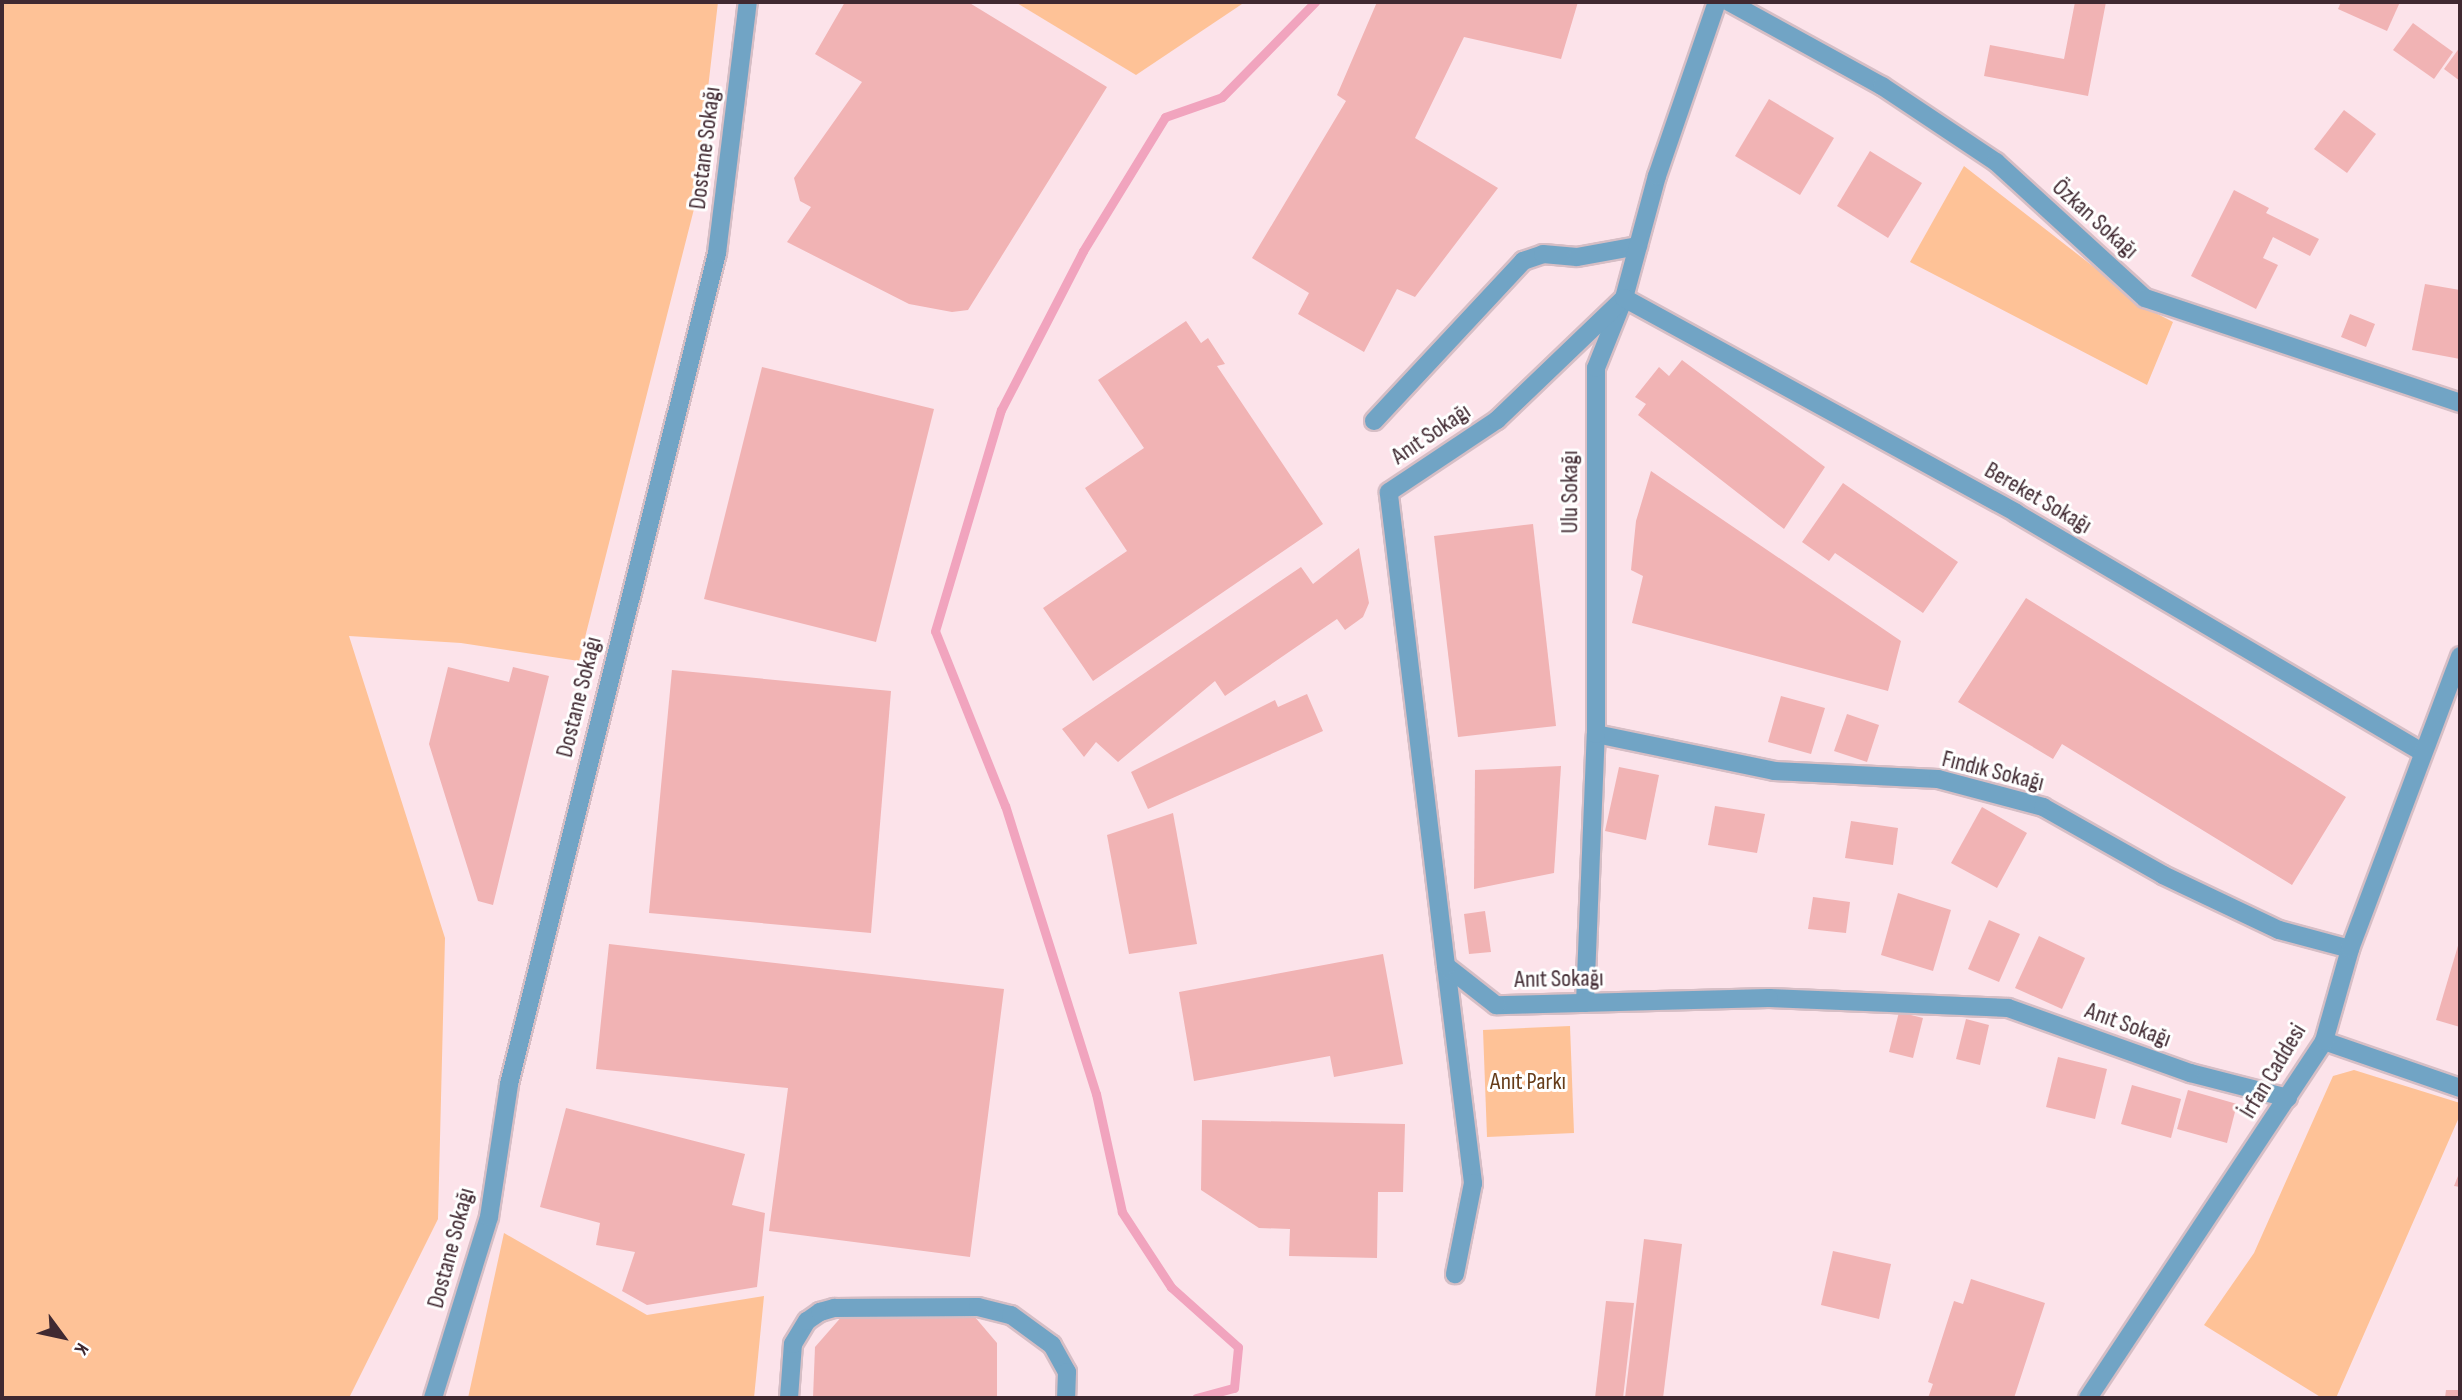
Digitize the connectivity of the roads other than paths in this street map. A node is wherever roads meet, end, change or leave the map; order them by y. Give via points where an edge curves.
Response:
1 (748, 2) edge
2 (1717, 2) edge
3 (1729, 2) edge
4 (1638, 246) junction
5 (1624, 298) junction
6 (2460, 403) edge
7 (1374, 421) dead end
8 (2460, 656) edge
9 (1596, 734) junction
10 (2422, 751) junction
11 (2350, 948) junction
12 (1446, 966) junction
13 (1585, 1003) junction
14 (2324, 1041) junction
15 (2460, 1088) edge
16 (2288, 1098) junction
17 (1455, 1273) dead end
18 (433, 1398) edge
19 (789, 1398) edge
20 (1066, 1398) edge
21 (2088, 1398) edge

1 - 18 street, Dostane Sokağı via 717,253 509,1084 489,1217
2 - 4 street, Ulu Sokağı
3 - 6 street, Özkan Sokağı via 1882,86 1996,162 2145,298
4 - 5 street, Ulu Sokağı
4 - 7 street via 1577,257 1543,254 1522,261
5 - 9 street, Ulu Sokağı via 1595,368
5 - 10 street, Bereket Sokağı via 2016,513
5 - 12 street, Anıt Sokağı via 1497,420 1389,492
8 - 10 street, İrfan Caddesi
9 - 11 street, Fındık Sokağı via 1774,771 1938,779 2043,807 2163,875 2279,930
9 - 13 street, Ulu Sokağı
10 - 11 street, İrfan Caddesi
11 - 14 street, İrfan Caddesi
12 - 13 street, Anıt Sokağı via 1496,1005
12 - 17 street via 1472,1183
13 - 16 street, Anıt Sokağı via 1769,998 2008,1008 2190,1073
14 - 15 street
14 - 16 street, İrfan Caddesi
16 - 21 street, İrfan Caddesi
19 - 20 street via 793,1344 807,1321 820,1312 834,1308 978,1307 1011,1315 1052,1345 1067,1372

